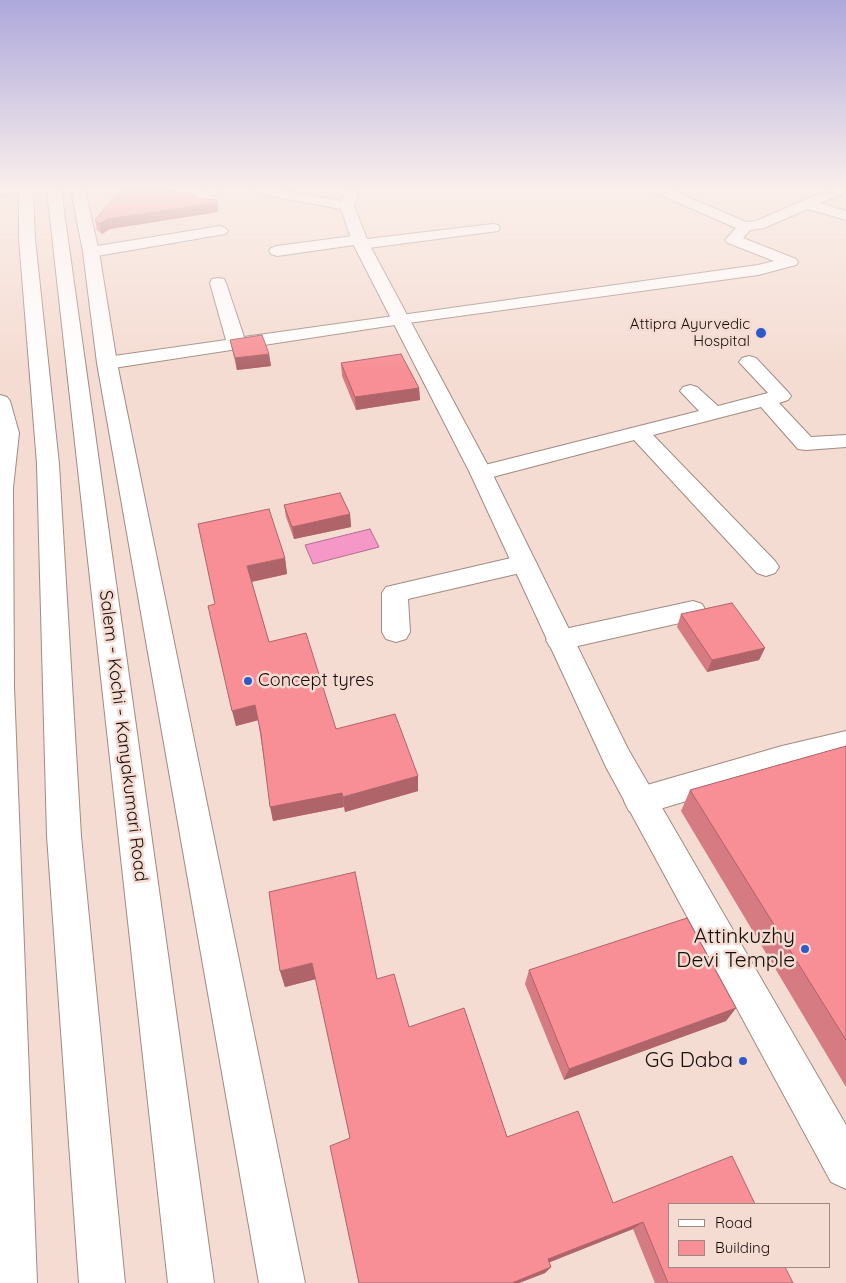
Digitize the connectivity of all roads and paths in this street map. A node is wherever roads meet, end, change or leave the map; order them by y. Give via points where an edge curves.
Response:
1 (28, 250) edge
2 (62, 250) edge
3 (103, 250) edge
4 (287, 250) edge
5 (364, 250) edge
6 (758, 250) edge
7 (277, 251) dead end
8 (91, 252) joint
9 (218, 283) dead end
10 (401, 319) junction
11 (237, 344) junction
12 (749, 362) dead end
13 (107, 363) junction
14 (690, 391) dead end
15 (765, 400) junction
16 (0, 401) edge
17 (712, 412) junction
18 (640, 434) junction
19 (846, 441) edge
20 (481, 474) junction
21 (524, 564) junction
22 (766, 567) dead end
23 (692, 611) edge
24 (396, 632) dead end
25 (560, 640) junction
26 (0, 686) edge
27 (846, 744) edge
28 (640, 801) junction
29 (846, 1167) edge
30 (6, 1184) edge
31 (14, 1283) edge
32 (102, 1283) edge
33 (191, 1283) edge
34 (282, 1283) edge

1 - 32 main road via 48,464 64,836
2 - 33 main road, Salem - Kochi - Kanyakumari Road
3 - 8 main road
4 - 7 main road
5 - 10 main road
6 - 10 main road via 790,262 758,270
8 - 13 main road
9 - 11 main road
10 - 11 main road
10 - 20 main road
11 - 13 main road
12 - 15 main road via 781,396
13 - 34 main road
14 - 17 main road
15 - 17 main road
15 - 19 main road via 806,444
16 - 26 main road via 8,433 2,488
17 - 18 main road
18 - 20 main road
18 - 22 main road
20 - 21 main road
21 - 24 main road via 395,593
21 - 25 main road
23 - 25 main road
25 - 28 main road
26 - 30 main road
27 - 28 main road via 782,759
28 - 29 main road
30 - 31 main road

